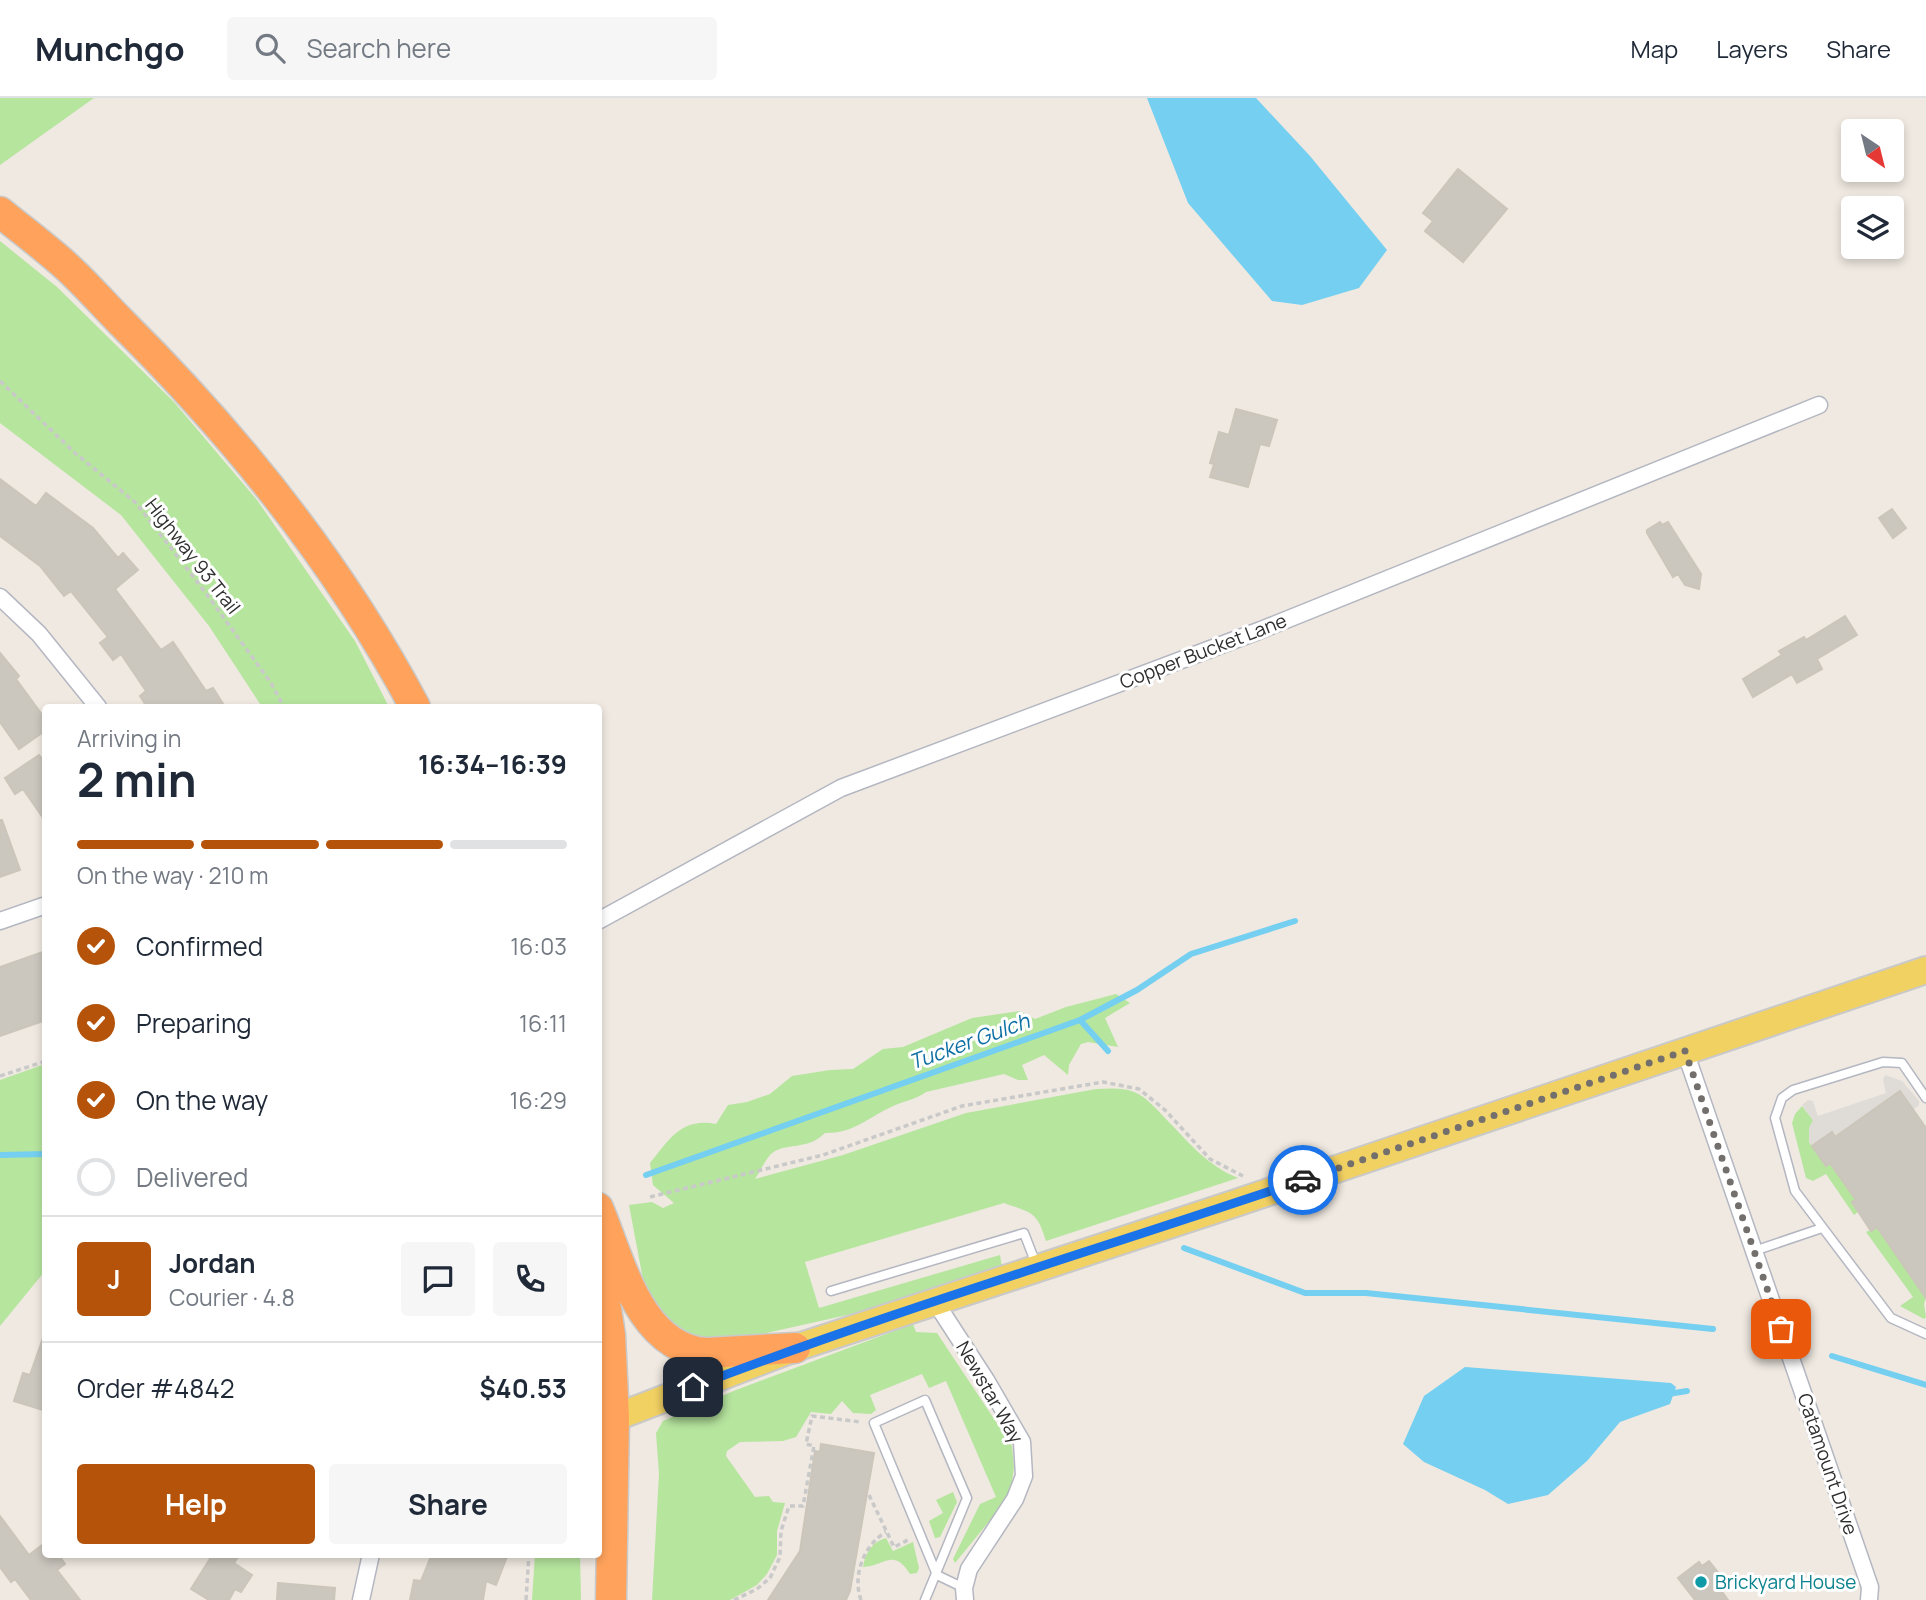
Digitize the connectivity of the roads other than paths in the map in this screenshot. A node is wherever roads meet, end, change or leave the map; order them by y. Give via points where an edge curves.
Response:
1 (0, 212) edge
2 (1819, 405) dead end
3 (0, 597) edge
4 (96, 704) edge
5 (413, 704) edge
6 (42, 906) edge
7 (602, 919) edge
8 (0, 921) edge
9 (1926, 970) edge
10 (1685, 1051) junction
11 (1926, 1098) edge
12 (602, 1218) edge
13 (1822, 1228) junction
14 (1754, 1251) junction
15 (1037, 1267) junction
16 (602, 1283) edge
17 (831, 1290) dead end
18 (934, 1300) junction
19 (1926, 1334) edge
20 (795, 1348) junction
21 (606, 1421) edge
22 (602, 1552) edge
23 (370, 1558) edge
24 (937, 1575) junction
25 (611, 1589) edge
26 (964, 1594) edge
27 (361, 1600) edge
28 (925, 1600) edge
29 (1869, 1600) edge

1 - 5 highway via 66,266 217,424 318,551
2 - 7 street, Copper Bucket Lane via 1261,630 841,788
3 - 4 street via 39,634
6 - 8 street
9 - 10 main road
10 - 14 street, Catamount Drive
10 - 15 main road
11 - 13 lane via 1902,1063 1883,1062 1793,1090 1782,1098 1775,1118 1795,1191
12 - 20 highway via 637,1302 652,1325 673,1343 706,1353
13 - 14 lane
13 - 19 lane via 1891,1318
14 - 29 street, Catamount Drive via 1870,1587
15 - 17 lane via 1024,1233
15 - 18 main road
16 - 21 highway via 610,1335
18 - 20 main road
18 - 26 street, Newstar Way via 1022,1442 1024,1476 1015,1499 969,1569
20 - 21 main road
21 - 25 highway
22 - 25 highway
23 - 27 street
24 - 24 lane via 874,1423 925,1400 967,1498
24 - 26 lane
24 - 28 lane

